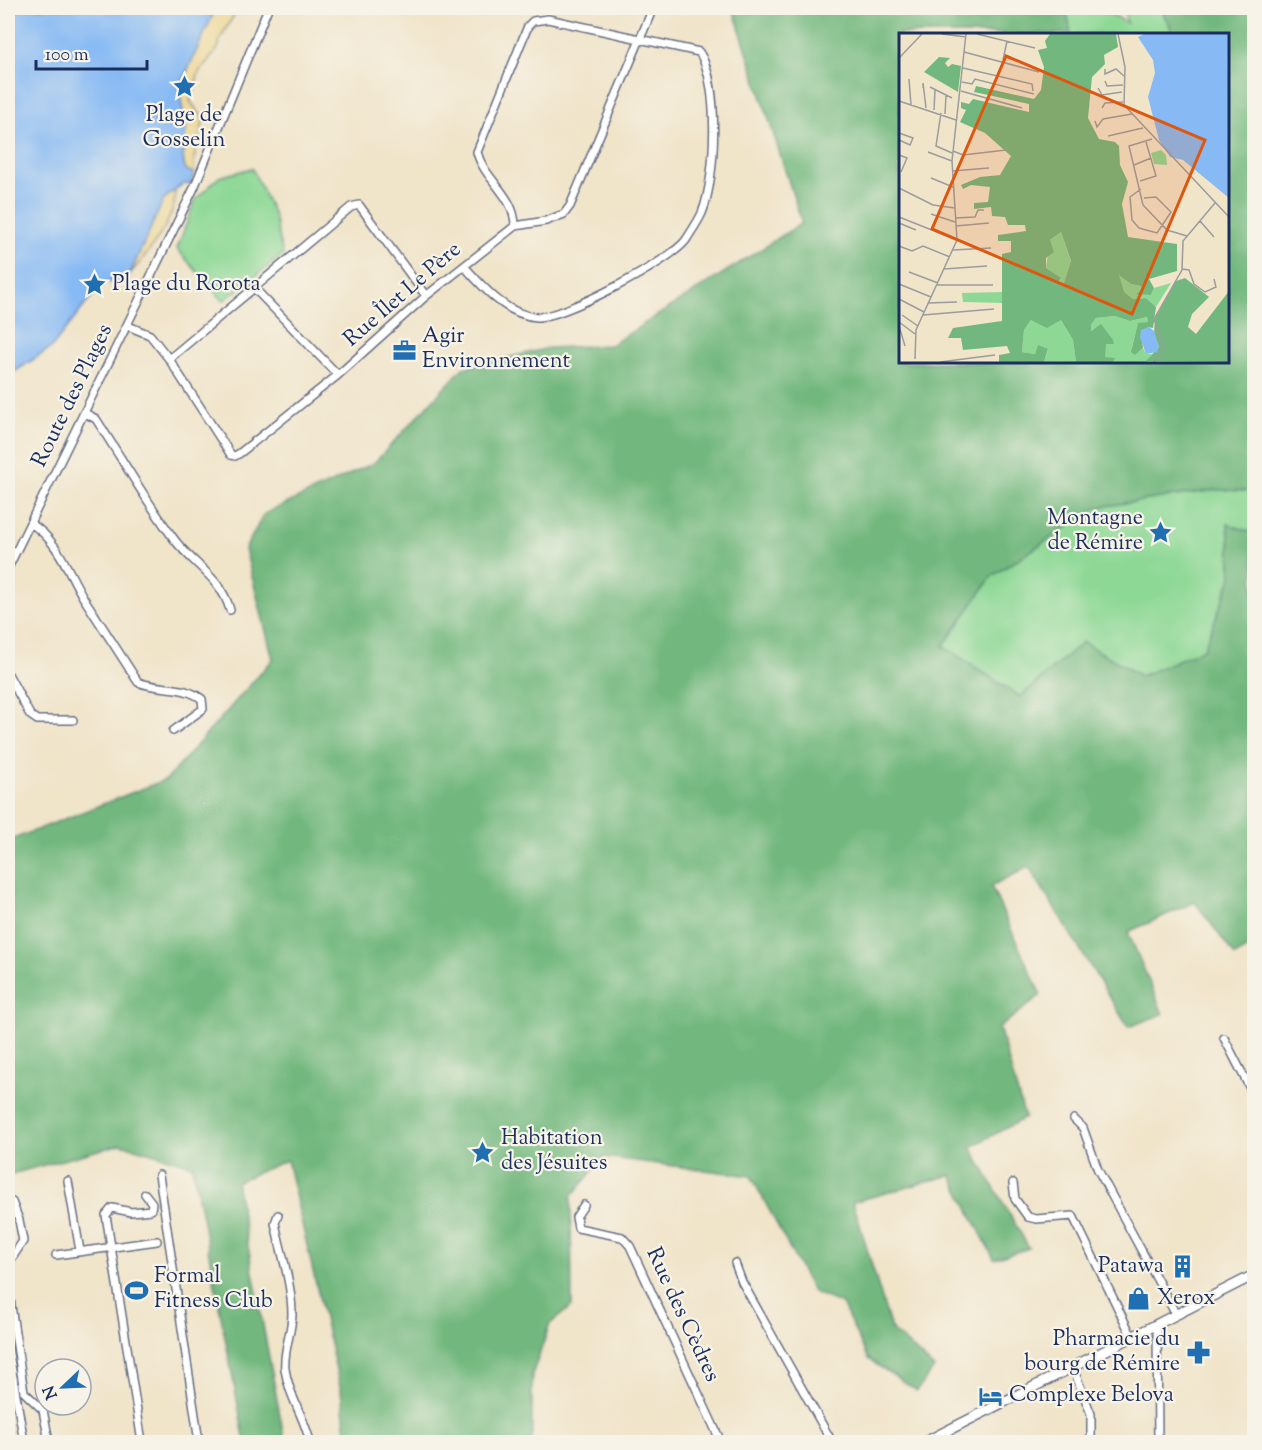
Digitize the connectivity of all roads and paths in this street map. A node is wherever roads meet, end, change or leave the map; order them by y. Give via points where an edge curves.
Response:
1 (268, 8) edge
2 (653, 8) edge
3 (642, 39) junction
4 (514, 226) junction
5 (464, 266) junction
6 (254, 288) junction
7 (426, 296) junction
8 (128, 326) junction
9 (169, 359) junction
10 (338, 375) junction
11 (85, 413) junction
12 (30, 523) junction
13 (8, 568) edge
14 (230, 610) dead end
15 (8, 674) edge
16 (73, 720) dead end
17 (173, 731) dead end
18 (1224, 1038) dead end
19 (1254, 1096) edge
20 (1074, 1119) dead end
21 (159, 1175) dead end
22 (68, 1181) dead end
23 (1013, 1183) dead end
24 (145, 1194) dead end
25 (12, 1202) dead end
26 (584, 1205) dead end
27 (278, 1215) dead end
28 (157, 1241) dead end
29 (110, 1248) junction
30 (80, 1251) junction
31 (56, 1255) dead end
32 (735, 1263) dead end
33 (8, 1264) edge
34 (1254, 1275) edge
35 (8, 1286) edge
36 (1179, 1314) junction
37 (1157, 1326) junction
38 (1133, 1339) junction
39 (8, 1348) edge
40 (1073, 1368) junction
41 (946, 1432) junction
42 (24, 1443) edge
43 (49, 1443) edge
44 (142, 1443) edge
45 (200, 1443) edge
46 (310, 1443) edge
47 (722, 1443) edge
48 (832, 1443) edge
49 (925, 1443) edge
50 (949, 1443) edge
51 (1091, 1443) edge
52 (1158, 1443) edge

1 - 8 street, Route des Plages via 202,170
2 - 3 street, Rue Îlet Le Père
3 - 4 street, Rue Îlet Le Père via 570,206 564,214 546,221
3 - 4 street via 548,19 533,21 528,26 477,152 513,207
3 - 5 street via 699,52 709,79 711,176 702,212 684,243 611,291 536,317 504,305
4 - 5 street, Rue Îlet Le Père
5 - 7 street, Rue Îlet Le Père
6 - 7 street via 351,207 359,205
6 - 9 street
6 - 10 street
7 - 10 street, Rue Îlet Le Père
8 - 9 street, Rue Îlet Le Père via 150,335
8 - 11 street, Route des Plages
9 - 10 street, Rue Îlet Le Père via 235,456
11 - 12 street, Route des Plages
11 - 14 street via 96,419 192,562 217,581
12 - 13 street, Route des Plages
12 - 17 street via 43,531 65,560 138,682 191,691 202,699 199,714
15 - 16 street via 30,715 37,720
18 - 19 street
20 - 36 street via 1083,1128 1098,1170
21 - 45 street
22 - 30 street
23 - 38 street via 1015,1199 1028,1217 1073,1216
24 - 29 street via 152,1203 151,1210 109,1210 106,1215
25 - 33 street via 23,1241
26 - 47 street, Rue des Cèdres via 576,1217 578,1228 622,1236 630,1246
27 - 46 street via 276,1223 292,1310 285,1368
28 - 29 street
29 - 30 street
29 - 44 street
30 - 31 street
32 - 48 street
34 - 36 main road
35 - 43 street via 24,1392 42,1410
36 - 37 main road
37 - 38 main road
37 - 52 street
38 - 40 main road
39 - 42 street
40 - 41 main road
40 - 51 street via 1089,1408
41 - 49 main road
41 - 50 street

